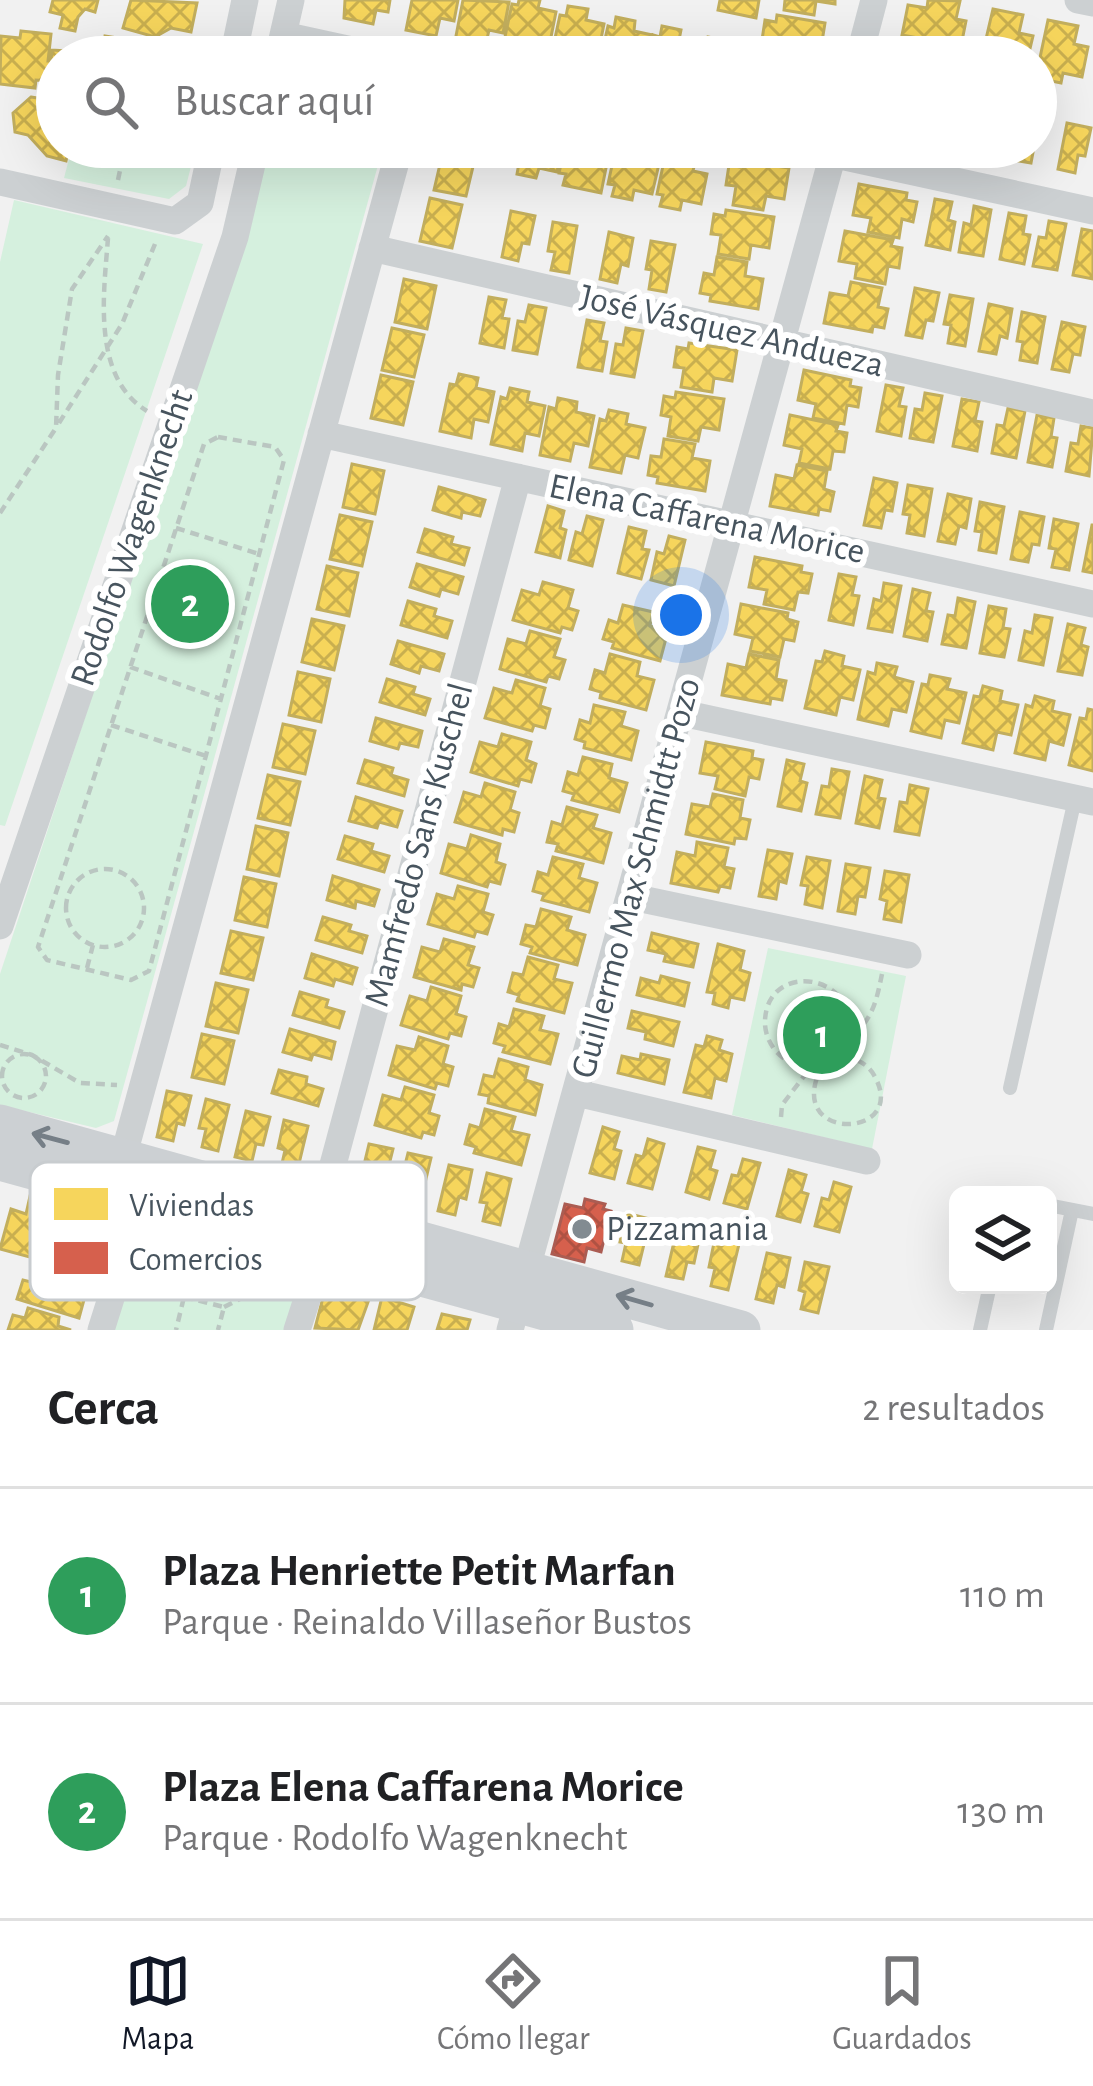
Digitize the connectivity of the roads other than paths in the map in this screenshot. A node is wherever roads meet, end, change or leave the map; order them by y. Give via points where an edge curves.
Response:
1 (245, 0) edge
2 (290, 0) edge
3 (874, 0) edge
4 (1078, 0) edge
5 (1093, 3) edge
6 (237, 36) edge
7 (282, 36) edge
8 (865, 36) edge
9 (208, 168) edge
10 (251, 168) edge
11 (394, 168) edge
12 (829, 168) edge
13 (907, 168) edge
14 (0, 182) edge
15 (1093, 211) edge
16 (372, 248) junction
17 (782, 342) junction
18 (1093, 413) edge
19 (321, 434) junction
20 (518, 477) junction
21 (732, 525) junction
22 (1093, 604) edge
23 (682, 713) junction
24 (1084, 801) edge
25 (632, 897) junction
26 (0, 926) edge
27 (897, 953) road end
28 (1010, 1088) dead end
29 (577, 1093) junction
30 (0, 1124) edge
31 (123, 1158) junction
32 (0, 1161) edge
33 (867, 1161) dead end
34 (133, 1162) edge
35 (341, 1162) edge
36 (30, 1171) edge
37 (1057, 1206) edge
38 (1072, 1210) junction
39 (1093, 1214) edge
40 (426, 1273) edge
41 (988, 1294) edge
42 (111, 1300) edge
43 (305, 1300) edge
44 (518, 1301) edge
45 (101, 1330) edge
46 (297, 1330) edge
47 (614, 1330) edge
48 (741, 1330) edge
49 (980, 1330) edge
50 (1046, 1330) edge

1 - 6 street
2 - 7 street
3 - 8 street
4 - 5 street
9 - 14 street via 200,203 168,219
10 - 26 street, Rodolfo Wagenknecht via 235,237
11 - 16 street
12 - 17 street, Guillermo Max Schmidtt Pozo
13 - 15 street
16 - 17 street, José Vásquez Andueza
16 - 19 street
17 - 18 street, José Vásquez Andueza
17 - 21 street, Guillermo Max Schmidtt Pozo
19 - 20 street, Elena Caffarena Morice
19 - 31 street
20 - 21 street, Elena Caffarena Morice
20 - 35 street, Mamfredo Sans Kuschel
21 - 22 street, Elena Caffarena Morice
21 - 23 street, Guillermo Max Schmidtt Pozo
23 - 24 street
23 - 25 street, Guillermo Max Schmidtt Pozo
24 - 28 lane
25 - 27 street
25 - 29 street, Guillermo Max Schmidtt Pozo
29 - 33 street
29 - 44 street, Guillermo Max Schmidtt Pozo
31 -> 30 main road
31 - 34 main road
32 - 36 main road
37 - 38 lane
38 - 39 lane
38 - 50 lane
40 - 44 main road
41 - 49 lane
42 - 45 street
43 - 46 street, Mamfredo Sans Kuschel
44 - 47 main road
48 -> 44 main road

